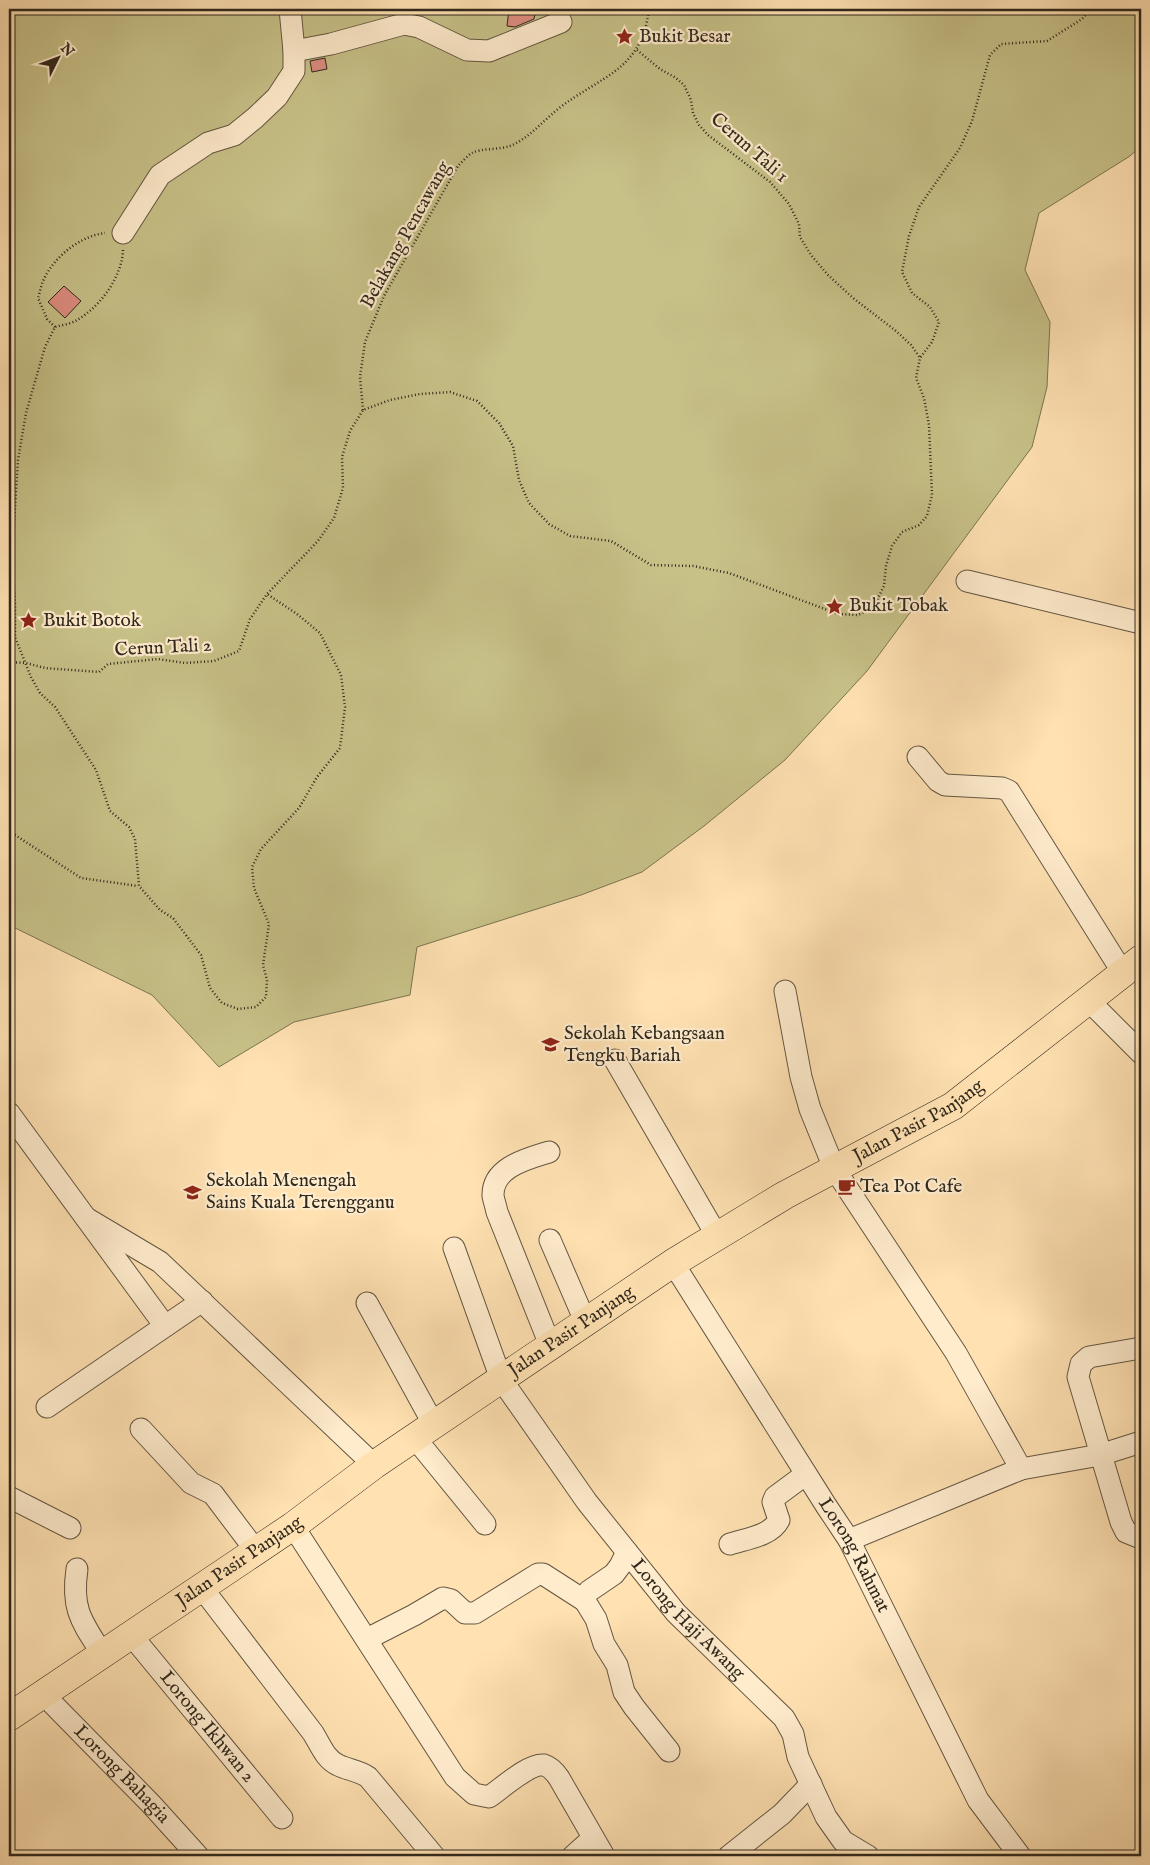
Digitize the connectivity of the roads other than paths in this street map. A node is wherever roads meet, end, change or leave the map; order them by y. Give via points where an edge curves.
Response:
1 (290, 9) edge
2 (561, 22) dead end
3 (294, 51) junction
4 (123, 233) road end
5 (967, 581) dead end
6 (1141, 622) edge
7 (918, 758) dead end
8 (1132, 966) edge
9 (786, 991) dead end
10 (1089, 1001) junction
11 (1141, 1053) edge
12 (616, 1060) dead end
13 (9, 1113) edge
14 (549, 1152) dead end
15 (834, 1168) junction
16 (86, 1218) junction
17 (717, 1236) junction
18 (550, 1240) dead end
19 (454, 1248) dead end
20 (673, 1262) junction
21 (202, 1301) junction
22 (367, 1303) dead end
23 (585, 1321) junction
24 (165, 1326) junction
25 (550, 1345) junction
26 (1141, 1348) edge
27 (501, 1379) junction
28 (47, 1407) dead end
29 (141, 1429) dead end
30 (424, 1431) junction
31 (1141, 1442) edge
32 (1100, 1455) junction
33 (374, 1466) junction
34 (1021, 1469) junction
35 (806, 1474) junction
36 (9, 1497) edge
37 (485, 1524) dead end
38 (294, 1526) junction
39 (70, 1528) dead end
40 (1141, 1538) edge
41 (849, 1540) junction
42 (730, 1544) dead end
43 (256, 1551) junction
44 (627, 1552) junction
45 (77, 1569) dead end
46 (202, 1588) junction
47 (585, 1601) junction
48 (132, 1636) junction
49 (367, 1639) junction
50 (103, 1655) junction
51 (44, 1695) junction
52 (9, 1717) edge
53 (669, 1751) dead end
54 (811, 1784) junction
55 (282, 1818) dead end
56 (592, 1838) junction
57 (198, 1856) edge
58 (434, 1856) edge
59 (574, 1856) edge
60 (604, 1856) edge
61 (729, 1856) edge
62 (868, 1856) edge
63 (1020, 1856) edge

1 - 3 street
2 - 3 street via 489,51 467,50 419,26 404,24
3 - 4 street via 294,71 277,97 234,135 208,143 160,175
5 - 6 street
7 - 8 street via 945,785 1008,791
8 - 10 main road, Jalan Pasir Panjang
9 - 15 street via 801,1077
10 - 11 street
10 - 15 main road, Jalan Pasir Panjang via 953,1106
12 - 17 street
13 - 16 street
14 - 25 street via 515,1163 495,1185 493,1196
15 - 17 main road, Jalan Pasir Panjang
15 - 34 street via 956,1353
16 - 21 street via 160,1262
16 - 24 street
17 - 20 main road, Jalan Pasir Panjang
18 - 23 street
19 - 27 street, Lorong Haji Awang
20 - 23 main road, Jalan Pasir Panjang
20 - 35 street, Lorong Rahmat
21 - 24 street
21 - 33 street
22 - 30 street
23 - 25 main road, Jalan Pasir Panjang
24 - 28 street
25 - 27 main road, Jalan Pasir Panjang
26 - 32 street via 1089,1357 1081,1364 1078,1377
27 - 30 main road, Jalan Pasir Panjang
27 - 44 street, Lorong Haji Awang via 586,1502
29 - 43 street via 191,1483 212,1494
30 - 33 main road, Jalan Pasir Panjang
30 - 37 street
31 - 32 street
32 - 34 street
32 - 40 street via 1121,1522 1126,1532
33 - 38 main road, Jalan Pasir Panjang
34 - 41 street
35 - 41 street, Lorong Rahmat
35 - 42 street via 775,1497 773,1502 778,1520 775,1526
36 - 39 street
38 - 43 main road, Jalan Pasir Panjang
38 - 49 street
41 - 63 street, Lorong Rahmat via 978,1800
43 - 46 main road, Jalan Pasir Panjang
44 - 47 street via 614,1574 589,1591
44 - 54 street, Lorong Haji Awang via 676,1613 784,1718
45 - 50 street via 75,1593 79,1615
46 - 48 main road, Jalan Pasir Panjang
46 - 58 street via 328,1757 339,1766 368,1777
47 - 49 street via 538,1574 475,1613 465,1613 451,1600 443,1598
47 - 53 street via 617,1665 624,1692
48 - 50 main road, Jalan Pasir Panjang
48 - 55 street, Lorong Ikhwan 2
49 - 56 street via 455,1778 466,1788 474,1794 489,1797 528,1770 546,1766 553,1769 559,1778
50 - 51 main road, Jalan Pasir Panjang
51 - 52 main road, Jalan Pasir Panjang
51 - 57 street, Lorong Bahagia
54 - 61 street via 782,1814
54 - 62 street, Lorong Haji Awang via 826,1817 843,1841
56 - 59 street
56 - 60 street

